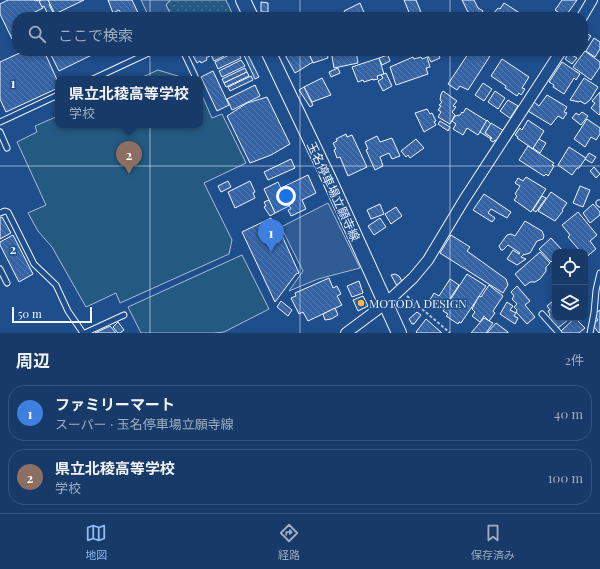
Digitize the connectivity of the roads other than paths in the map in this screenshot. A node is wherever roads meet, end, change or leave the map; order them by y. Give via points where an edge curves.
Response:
1 (243, 0) edge
2 (592, 0) edge
3 (249, 12) edge
4 (585, 12) edge
5 (142, 56) edge
6 (185, 56) edge
7 (270, 56) edge
8 (558, 56) edge
9 (99, 76) edge
10 (195, 76) dead end
11 (55, 96) edge
12 (0, 122) edge
13 (0, 132) edge
14 (7, 148) dead end
15 (0, 213) edge
16 (0, 269) edge
17 (600, 273) edge
18 (7, 283) dead end
19 (385, 304) junction
20 (542, 314) dead end
21 (124, 315) dead end
22 (84, 333) edge
23 (346, 333) edge
24 (399, 333) edge
25 (559, 333) edge
26 (590, 333) edge

1 - 3 main road
2 - 4 street
5 - 9 lane
6 - 10 lane
7 - 19 main road, 玉名停車場立願寺線
8 - 19 street via 428,260
11 - 12 lane
13 - 14 lane
15 - 22 lane via 8,212 34,264 56,286 68,311
16 - 18 lane
17 - 26 lane
19 - 23 street
19 - 24 main road, 玉名停車場立願寺線
20 - 25 lane
21 - 22 lane

